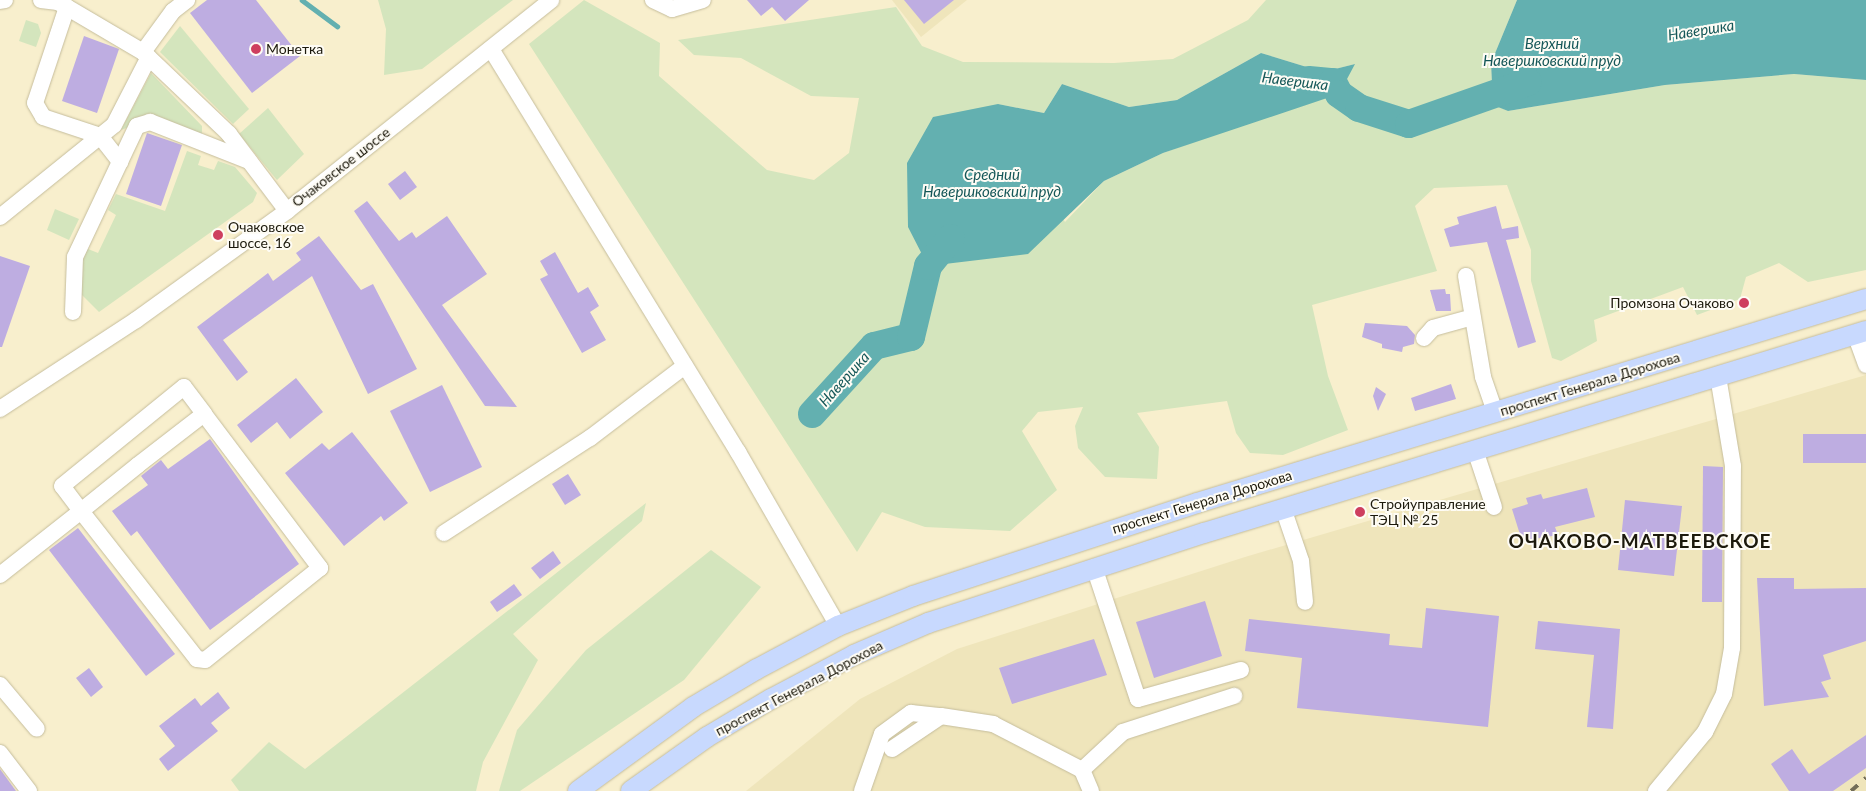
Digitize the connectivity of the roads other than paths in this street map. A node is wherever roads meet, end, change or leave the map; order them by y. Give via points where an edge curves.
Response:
1 (5, 0) edge
2 (42, 0) edge
3 (187, 0) edge
4 (552, 0) edge
5 (652, 0) edge
6 (703, 0) edge
7 (0, 1) edge
8 (67, 7) junction
9 (491, 49) junction
10 (146, 55) junction
11 (100, 136) junction
12 (249, 161) junction
13 (120, 162) junction
14 (286, 211) junction
15 (0, 217) edge
16 (1466, 276) dead end
17 (1866, 299) edge
18 (73, 312) dead end
19 (1473, 317) junction
20 (1860, 332) edge
21 (1424, 338) dead end
22 (1866, 365) edge
23 (685, 366) junction
24 (1718, 376) junction
25 (0, 409) edge
26 (1495, 412) junction
27 (204, 414) junction
28 (1475, 450) junction
29 (1494, 507) dead end
30 (1283, 508) junction
31 (81, 511) junction
32 (444, 534) dead end
33 (1094, 567) junction
34 (0, 575) edge
35 (1305, 602) dead end
36 (838, 626) junction
37 (1241, 670) dead end
38 (0, 685) edge
39 (1234, 696) dead end
40 (941, 716) junction
41 (37, 729) dead end
42 (892, 749) dead end
43 (0, 753) edge
44 (1082, 770) junction
45 (28, 791) edge
46 (578, 791) edge
47 (631, 791) edge
48 (862, 791) edge
49 (1091, 791) edge
50 (1656, 791) edge

1 - 7 street
2 - 8 street
3 - 10 street via 173,11
4 - 9 street, Очаковское шоссе
5 - 6 street via 672,9
8 - 10 street
8 - 11 street via 35,103 43,117
9 - 14 street, Очаковское шоссе
9 - 23 street
10 - 11 street via 119,118
10 - 12 street via 229,134
11 - 13 street
11 - 15 street
12 - 13 street via 150,122 137,126
12 - 14 street
13 - 18 street via 75,257
14 - 25 street, Очаковское шоссе via 136,320
16 - 19 street
17 - 26 main road, проспект Генерала Дорохова
19 - 21 street via 1433,328
19 - 26 street via 1483,377
20 - 22 street
20 - 24 main road, проспект Генерала Дорохова
23 - 32 street via 590,438
23 - 36 street
24 - 28 main road, проспект Генерала Дорохова
24 - 50 street via 1733,466 1732,648 1724,694 1705,732
26 - 36 main road, проспект Генерала Дорохова via 990,568
27 - 31 street
27 - 31 street via 184,387 62,486
27 - 31 street via 320,568 205,660 197,659
28 - 29 street
28 - 30 main road, проспект Генерала Дорохова
30 - 33 main road, проспект Генерала Дорохова
30 - 35 street via 1301,561
31 - 34 street
33 - 37 street via 1138,699
33 - 47 main road, проспект Генерала Дорохова via 928,623 854,655 707,737
36 - 46 main road, проспект Генерала Дорохова via 694,707
38 - 41 street
39 - 44 street via 1123,732
40 - 42 street
40 - 44 street via 993,724
40 - 48 street via 911,713 882,734
43 - 45 street
44 - 49 street

